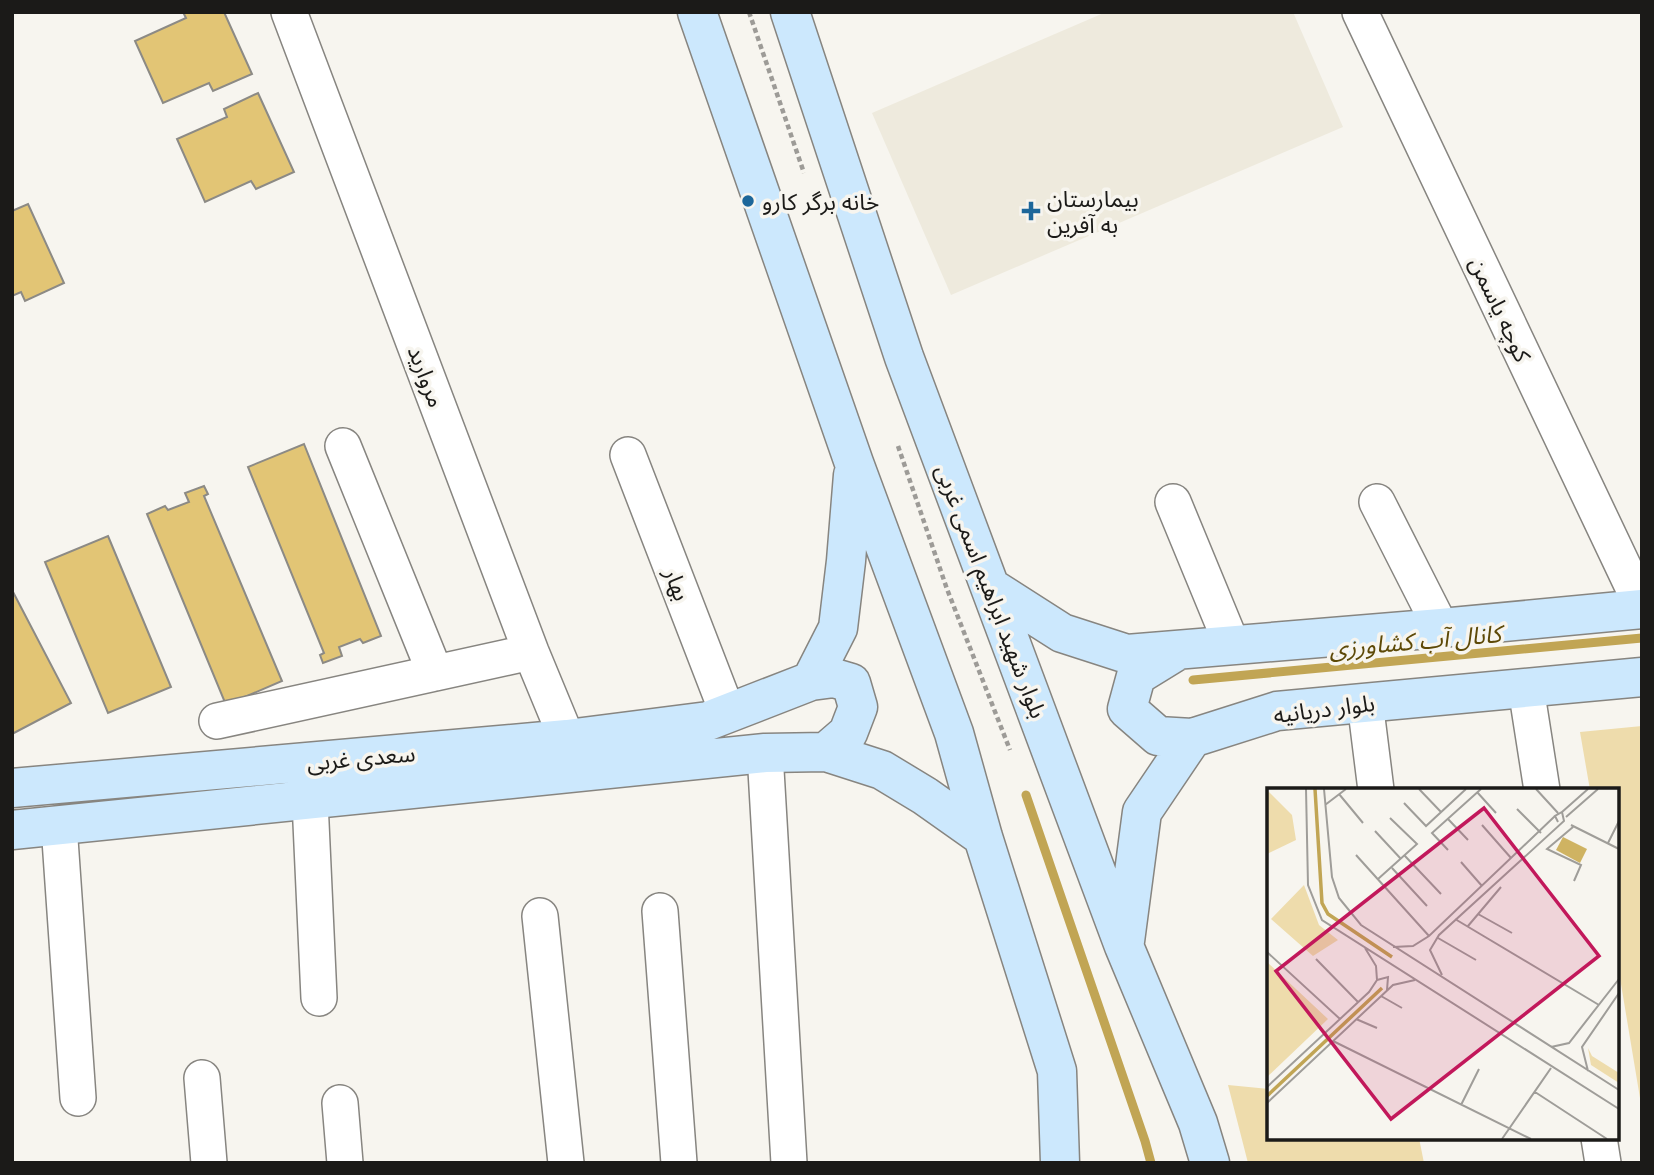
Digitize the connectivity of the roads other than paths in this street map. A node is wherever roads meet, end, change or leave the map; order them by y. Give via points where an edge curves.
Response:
1 (289, 12) edge
2 (697, 12) edge
3 (790, 12) edge
4 (1360, 12) edge
5 (343, 446) dead end
6 (628, 455) dead end
7 (854, 463) junction
8 (1173, 502) dead end
9 (1377, 502) dead end
10 (990, 587) junction
11 (1642, 608) edge
12 (1441, 628) junction
13 (1232, 645) junction
14 (1180, 650) junction
15 (531, 652) junction
16 (435, 673) junction
17 (1642, 677) edge
18 (811, 681) junction
19 (1525, 688) junction
20 (1365, 702) junction
21 (718, 717) junction
22 (218, 721) dead end
23 (1192, 738) junction
24 (567, 739) junction
25 (826, 752) junction
26 (765, 753) junction
27 (12, 788) edge
28 (1376, 788) edge
29 (1542, 788) edge
30 (310, 801) junction
31 (59, 825) junction
32 (12, 830) edge
33 (983, 838) junction
34 (660, 911) dead end
35 (540, 916) dead end
36 (1124, 946) junction
37 (319, 998) dead end
38 (202, 1078) dead end
39 (78, 1098) dead end
40 (340, 1103) dead end
41 (1599, 1140) edge
42 (209, 1163) edge
43 (345, 1163) edge
44 (566, 1163) edge
45 (679, 1163) edge
46 (789, 1163) edge
47 (1060, 1163) edge
48 (1210, 1163) edge
49 (1603, 1163) edge

1 - 15 street, مروارید
2 - 7 street
3 - 10 street, بلوار شهید ابراهیم اسمی غربی via 904,357
4 - 11 street, کوچه یاسمن
5 - 16 street
6 - 21 street, بهار
7 - 18 street via 838,628
7 - 33 street via 954,733
8 - 13 street
9 - 12 street
10 - 14 street via 1062,633 1128,654
10 - 36 street, بلوار شهید ابراهیم اسمی غربی
11 - 12 street
12 - 13 street
13 - 14 street
14 - 23 street via 1136,676 1127,709 1158,736
15 - 16 street
15 - 24 street, مروارید
16 - 22 street
17 - 19 street, بلوار دریانیه
18 - 21 street, سعدی غربی
18 - 25 street via 834,678 851,683 858,707 848,733
19 - 20 street, بلوار دریانیه
19 - 29 street
20 - 23 street, بلوار دریانیه via 1276,711
20 - 28 street
21 - 24 street, سعدی غربی
23 - 36 street via 1142,812
24 - 27 street, سعدی غربی
25 - 26 street, سعدی غربی
25 - 33 street, سعدی غربی via 882,770
26 - 30 street, سعدی غربی
26 - 46 street
30 - 31 street, سعدی غربی
30 - 37 street
31 - 32 street, سعدی غربی
31 - 39 street
33 - 47 street via 1057,1071
34 - 45 street
35 - 44 street
36 - 48 street, بلوار شهید ابراهیم اسمی غربی via 1198,1123
38 - 42 street
40 - 43 street
41 - 49 street

